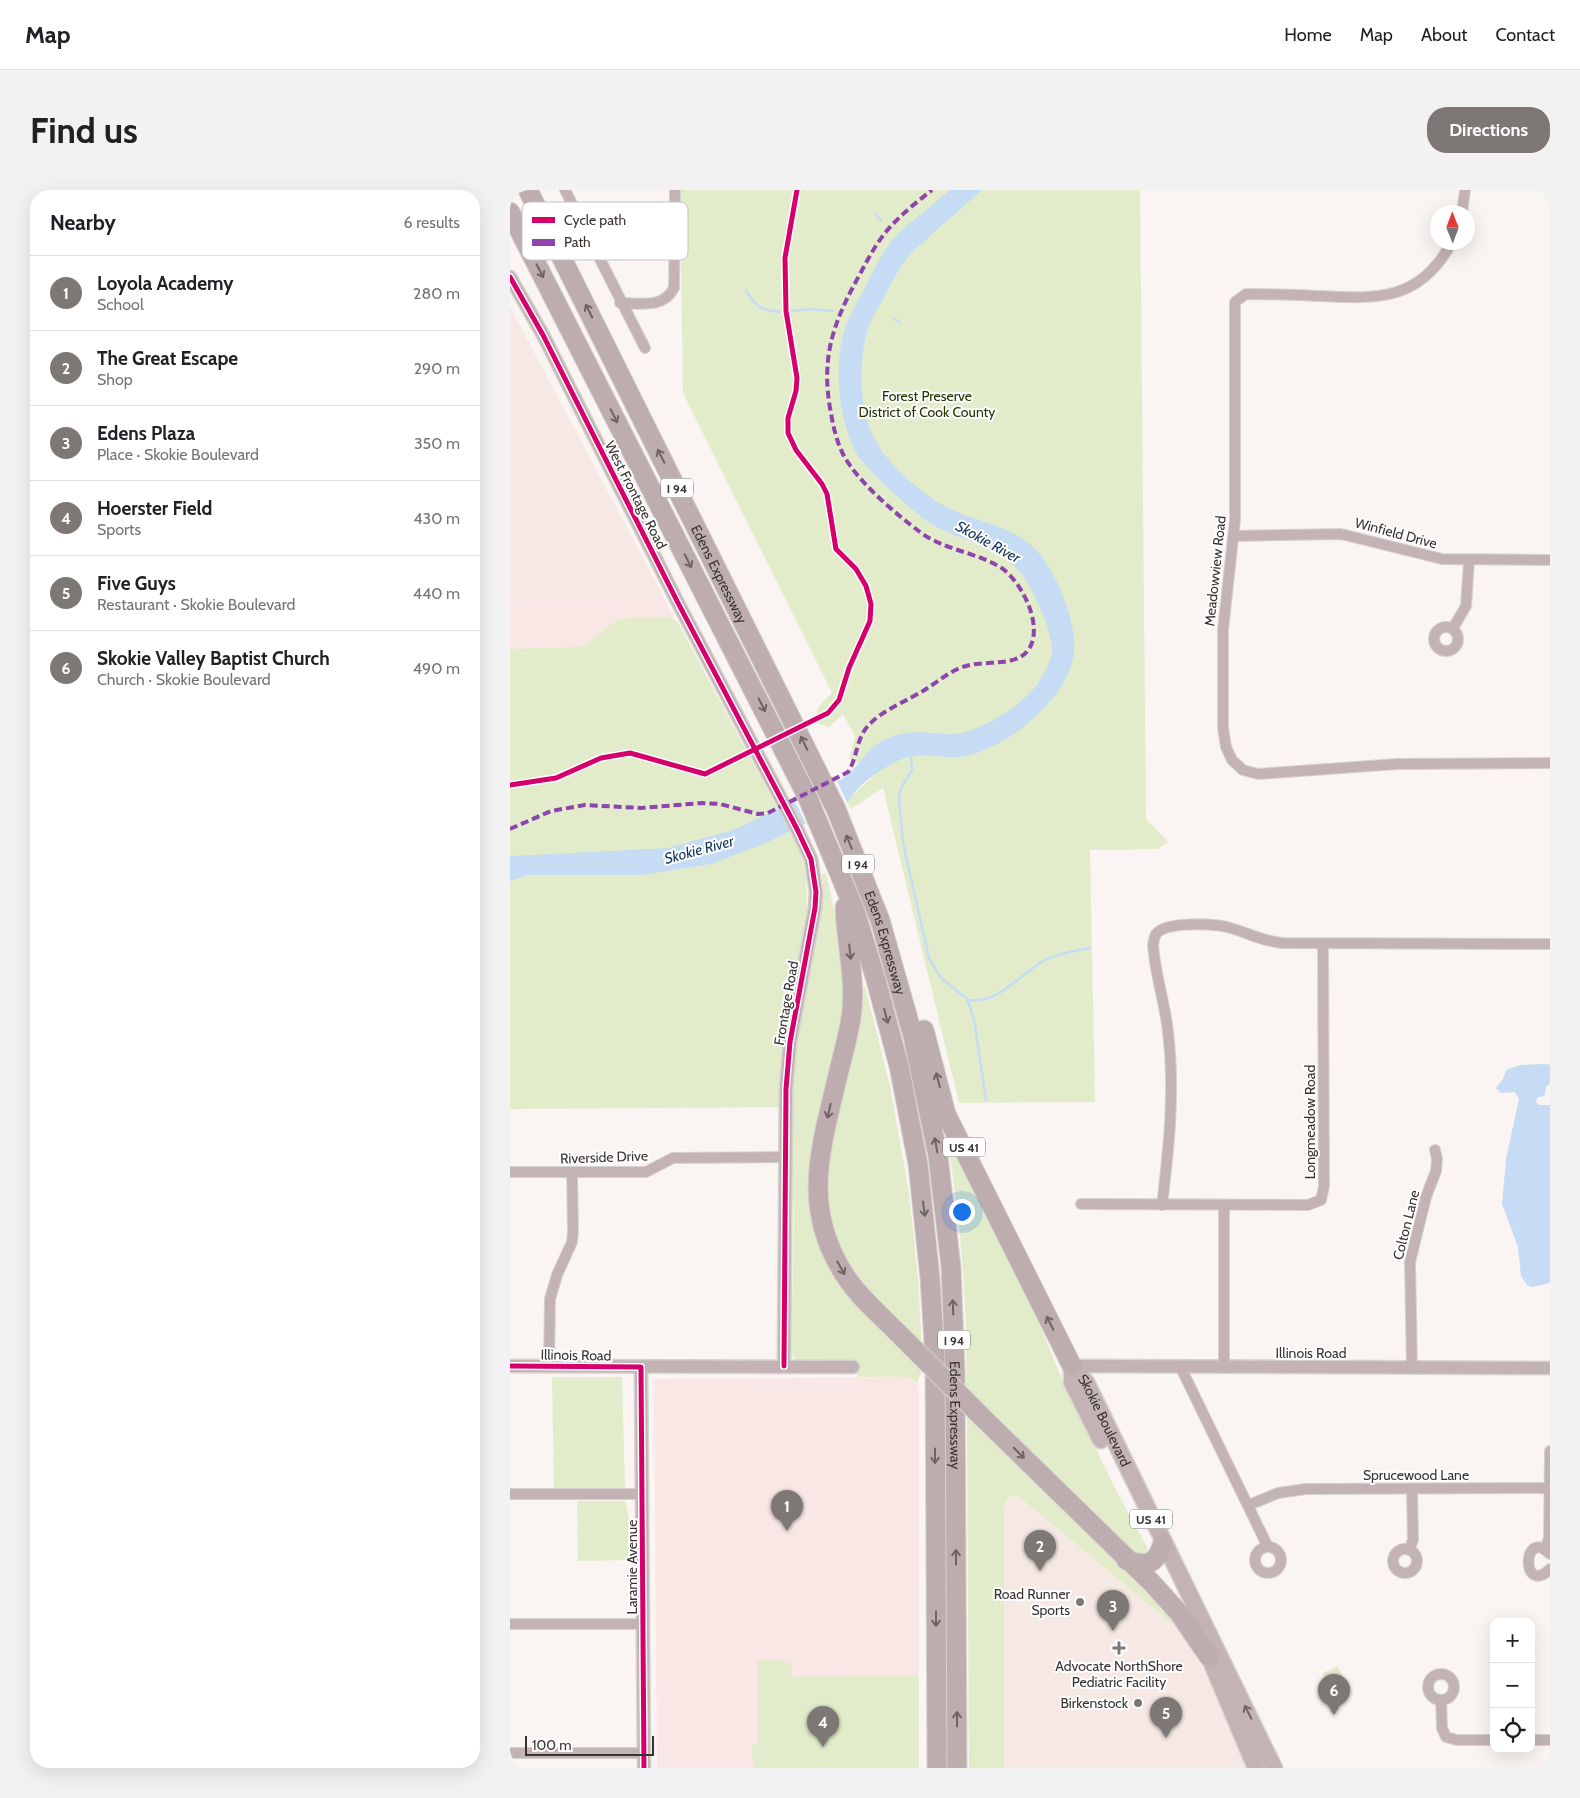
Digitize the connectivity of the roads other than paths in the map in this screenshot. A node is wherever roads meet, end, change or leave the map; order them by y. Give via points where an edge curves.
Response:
1 (528, 190) edge
2 (566, 190) edge
3 (1464, 190) edge
4 (534, 202) edge
5 (572, 202) edge
6 (1463, 205) edge
7 (510, 212) edge
8 (522, 236) edge
9 (1446, 250) edge
10 (534, 260) edge
11 (563, 260) edge
12 (600, 260) edge
13 (674, 260) edge
14 (510, 277) edge
15 (620, 302) junction
16 (645, 348) dead end
17 (1234, 536) junction
18 (1550, 560) edge
19 (1469, 561) junction
20 (1453, 628) dead end
21 (742, 723) joint
22 (1550, 762) edge
23 (844, 886) junction
24 (880, 920) junction
25 (1323, 944) junction
26 (1550, 944) edge
27 (1435, 1150) dead end
28 (785, 1157) junction
29 (510, 1172) edge
30 (572, 1172) junction
31 (1081, 1204) dead end
32 (1162, 1205) junction
33 (1224, 1206) junction
34 (510, 1366) edge
35 (550, 1366) junction
36 (784, 1366) junction
37 (1072, 1366) junction
38 (641, 1367) junction
39 (853, 1367) dead end
40 (1181, 1368) junction
41 (1224, 1368) junction
42 (1412, 1368) junction
43 (1550, 1368) edge
44 (1550, 1451) edge
45 (1412, 1488) junction
46 (1548, 1488) junction
47 (510, 1494) edge
48 (643, 1494) junction
49 (1249, 1505) junction
50 (1268, 1547) dead end
51 (1160, 1549) junction
52 (1409, 1550) dead end
53 (1548, 1552) edge
54 (1126, 1560) junction
55 (1550, 1569) edge
56 (510, 1624) edge
57 (643, 1624) junction
58 (1209, 1657) junction
59 (1441, 1700) dead end
60 (1490, 1740) edge
61 (1535, 1740) edge
62 (1550, 1740) edge
63 (510, 1753) edge
64 (644, 1753) junction
65 (644, 1768) edge
66 (936, 1768) edge
67 (957, 1768) edge
68 (1256, 1768) edge
69 (1274, 1768) edge

4 -> 1 highway, Edens Expressway / I 94
2 - 5 street
3 - 6 street
7 -> 8 highway, Edens Expressway / I 94
9 - 17 street, Meadowview Road via 1431,271 1397,293 1358,298 1246,294 1235,302
10 -> 23 highway, Edens Expressway / I 94 via 807,796
24 -> 11 highway, Edens Expressway / I 94 via 825,787
12 - 15 street
13 - 15 street via 674,288 660,303
14 - 21 street, West Frontage Road via 543,335 676,601
15 - 16 street
17 - 19 street, Winfield Drive via 1341,534 1431,558
17 - 22 street, Meadowview Road via 1223,630 1223,728 1229,754 1243,770 1267,775 1397,764
18 - 19 street, Winfield Drive
19 - 20 street via 1466,606
21 - 28 street, Frontage Road via 811,859 816,892 790,1042
23 -> 54 highway, US 41, bridge via 852,1008 819,1156 817,1198 830,1246 846,1277 897,1332
23 -> 66 highway, Edens Expressway / I 94 via 876,980 899,1066 926,1225 935,1359
37 -> 24 highway, US 41 via 946,1114 895,937
67 -> 24 highway, Edens Expressway / I 94 via 955,1370 951,1267 929,1107 913,1036
25 - 26 street
25 - 32 street via 1273,942 1215,925 1166,927 1156,934 1153,951 1168,1032 1171,1082 1171,1123
25 - 33 street, Longmeadow Road via 1323,1196 1318,1202 1308,1205
27 - 42 street, Colton Lane via 1436,1171 1426,1196 1410,1262
28 - 30 street, Riverside Drive via 673,1158 646,1172
28 - 36 street, Frontage Road
29 - 30 street, Riverside Drive
30 - 35 street via 572,1242 550,1299
31 - 32 street, Longmeadow Road
32 - 33 street, Longmeadow Road
33 - 41 street
34 - 35 street, Illinois Road
35 - 38 street, Illinois Road
36 - 38 street, Illinois Road
36 - 39 street, Illinois Road
37 - 40 street, Illinois Road
37 - 51 main road, Skokie Boulevard / US 41 via 1072,1382
38 - 48 street, Laramie Avenue
40 - 41 street, Illinois Road
40 - 49 street
41 - 42 street, Illinois Road
42 - 43 street, Illinois Road
44 - 46 street
45 - 46 street, Sprucewood Lane
45 - 49 street, Sprucewood Lane via 1306,1489 1278,1493
45 - 52 street via 1413,1540
46 - 53 street
47 - 48 street
48 - 57 street, Laramie Avenue
49 - 50 street
51 - 54 highway via 1155,1560 1146,1564
51 - 58 main road, Skokie Boulevard / US 41
69 -> 51 main road, Skokie Boulevard / US 41
53 - 55 street via 1537,1549 1530,1553 1528,1565 1536,1574
54 - 58 highway, US 41 via 1179,1614
56 - 57 street
57 - 64 street, Laramie Avenue
58 - 68 main road, Skokie Boulevard / US 41
59 - 60 street via 1442,1728 1446,1737
61 - 62 street
63 - 64 street
64 - 65 street, Laramie Avenue

